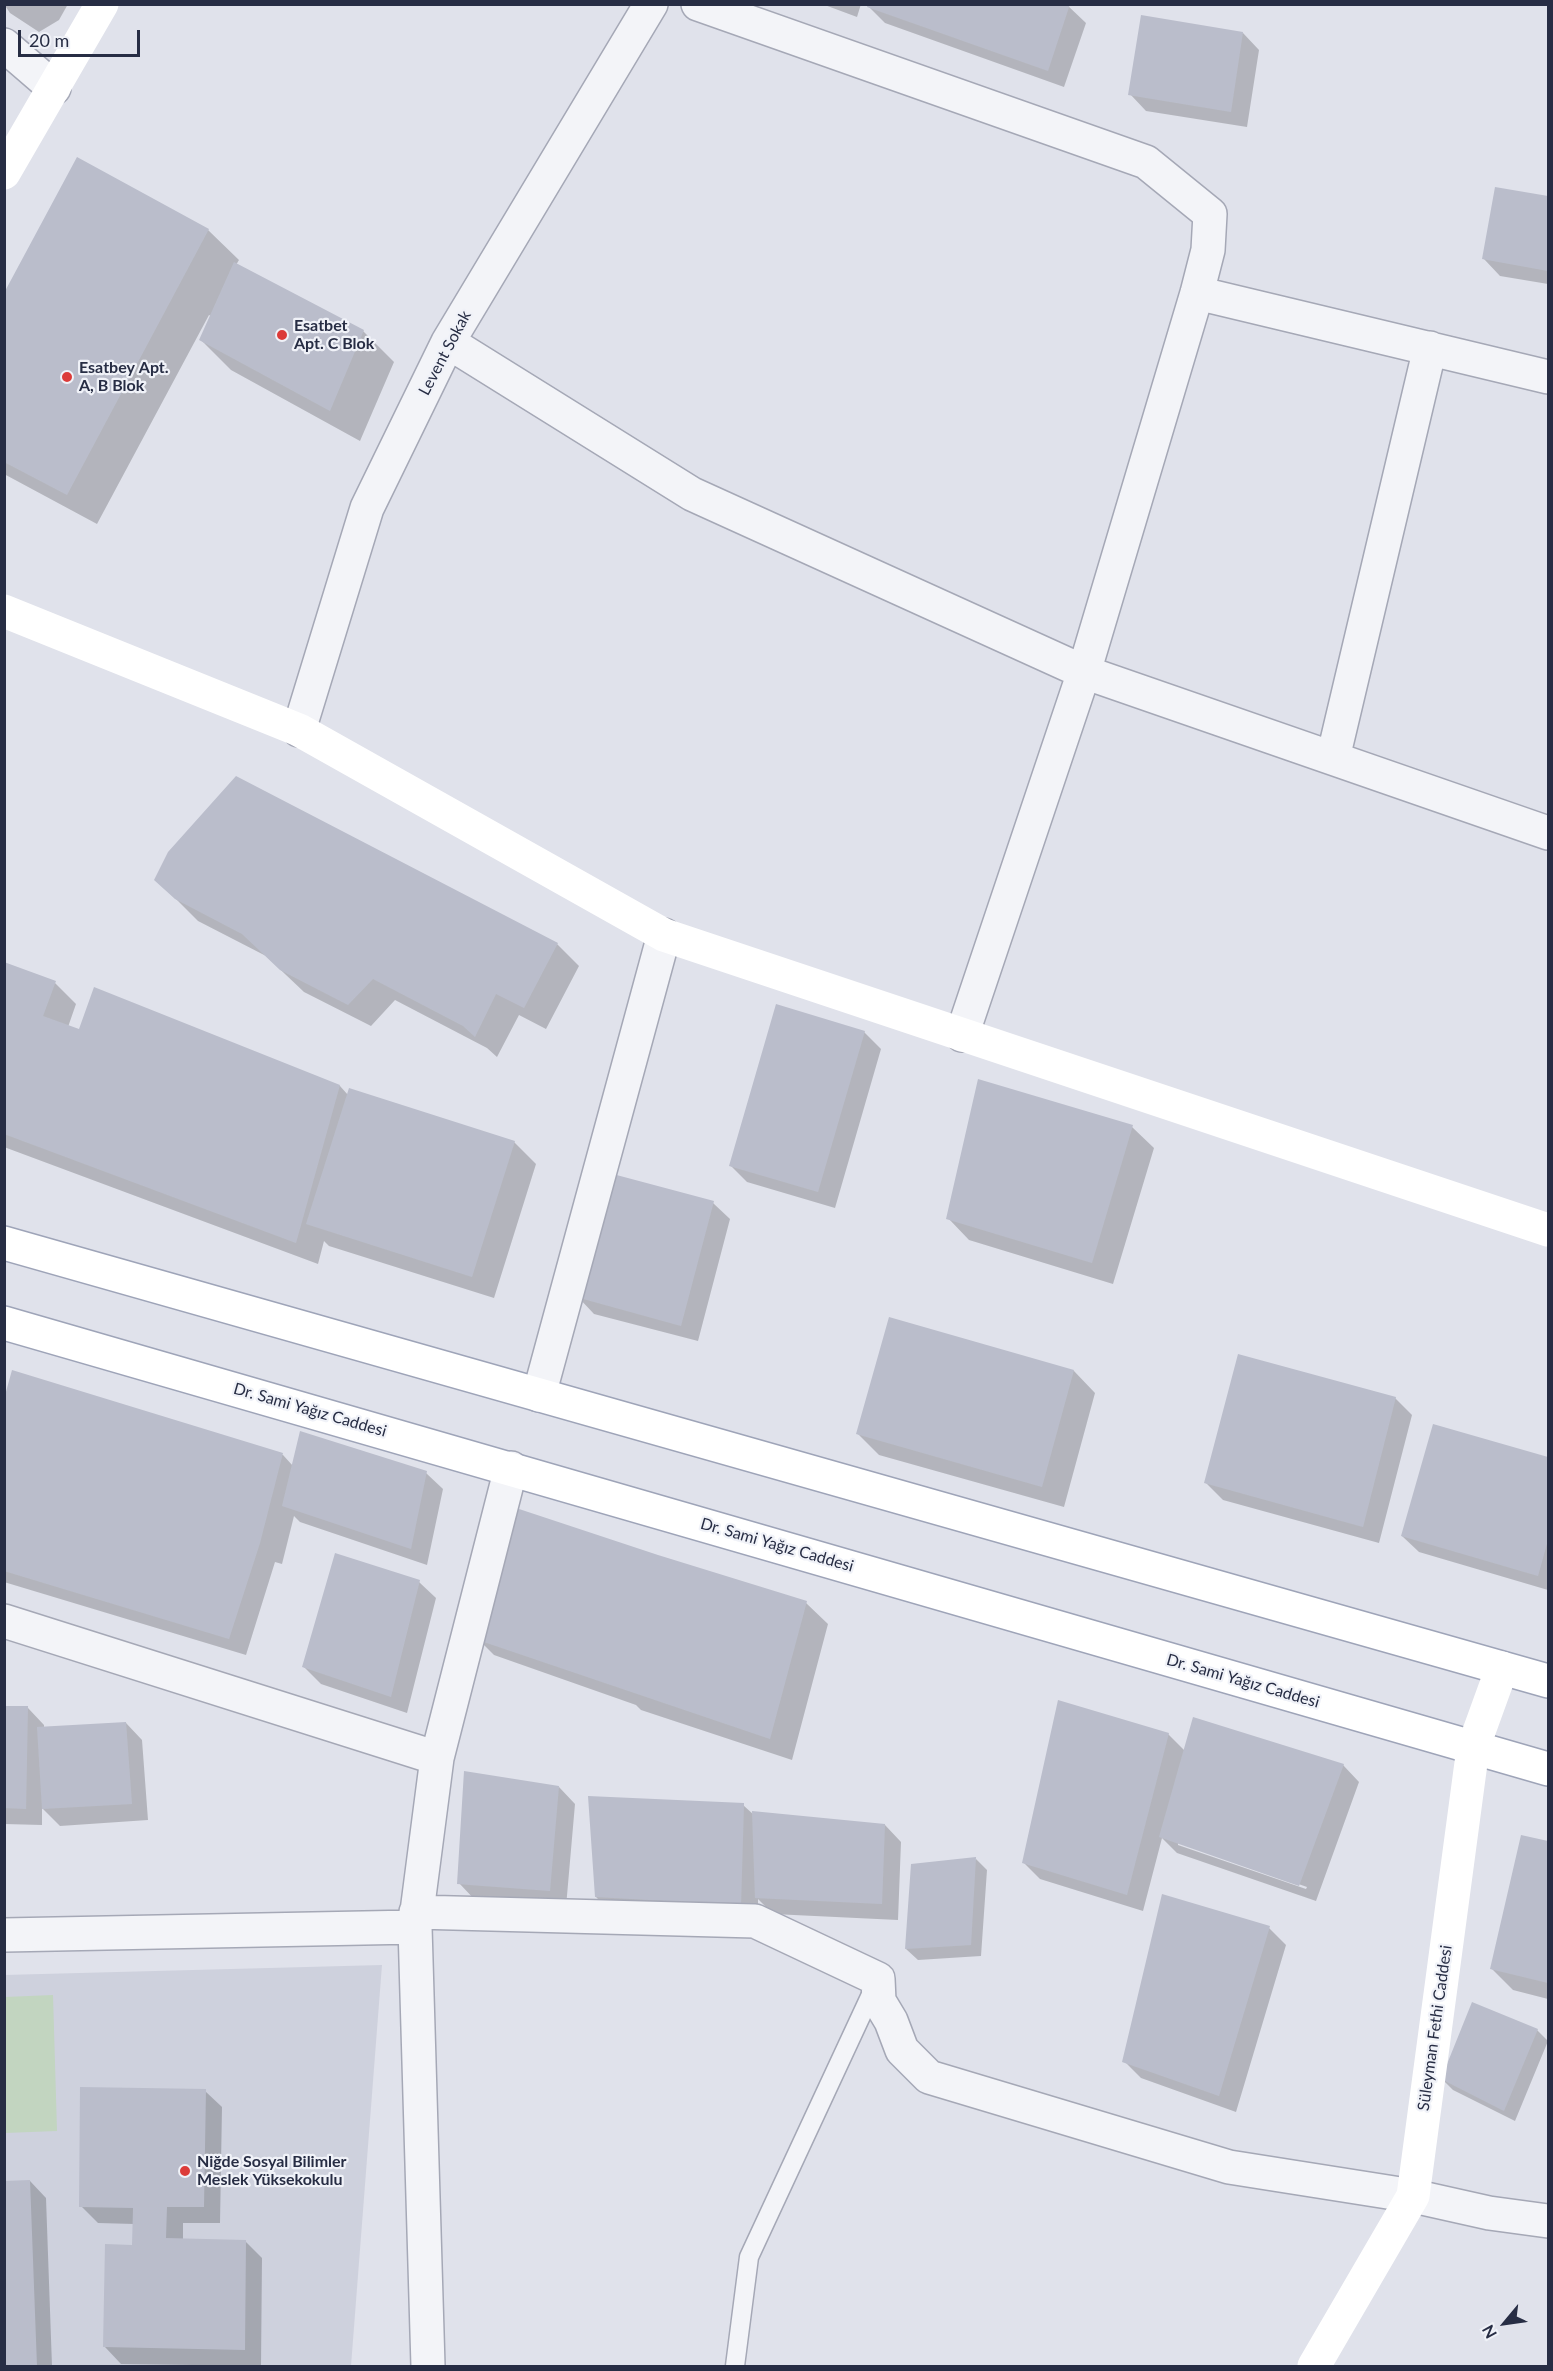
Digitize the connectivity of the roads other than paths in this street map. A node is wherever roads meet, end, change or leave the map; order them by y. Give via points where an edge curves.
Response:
1 (102, 4) edge
2 (651, 4) edge
3 (698, 4) edge
4 (4, 45) edge
5 (54, 88) junction
6 (4, 173) edge
7 (1197, 293) junction
8 (448, 342) junction
9 (1430, 348) junction
10 (1548, 377) edge
11 (4, 611) edge
12 (1084, 672) junction
13 (299, 730) junction
14 (1333, 758) junction
15 (1548, 833) edge
16 (664, 934) junction
17 (962, 1035) junction
18 (1548, 1230) edge
19 (4, 1243) edge
20 (4, 1323) edge
21 (539, 1395) junction
22 (511, 1468) junction
23 (4, 1621) edge
24 (1502, 1668) junction
25 (1548, 1681) edge
26 (1473, 1748) junction
27 (436, 1758) junction
28 (1548, 1769) edge
29 (416, 1919) junction
30 (4, 1935) edge
31 (878, 1979) junction
32 (1413, 2196) junction
33 (1548, 2221) edge
34 (428, 2367) edge
35 (735, 2367) edge
36 (1314, 2367) edge

1 - 5 main road
2 - 8 street, Levent Sokak
3 - 7 street via 1146,162 1210,214 1209,250
4 - 5 street
5 - 6 main road
7 - 9 street
7 - 12 street
8 - 12 street via 692,494
8 - 13 street, Levent Sokak via 367,508
9 - 10 street
9 - 14 street
11 - 13 main road
12 - 14 street
12 - 17 street
13 - 16 main road
14 - 15 street
16 - 17 main road
16 - 21 street
17 - 18 main road
19 - 21 main road
20 - 22 main road, Dr. Sami Yağız Caddesi
21 - 24 main road
22 - 26 main road, Dr. Sami Yağız Caddesi
22 - 27 street
23 - 27 street
24 - 25 main road
24 - 26 main road, Süleyman Fethi Caddesi
26 - 28 main road, Dr. Sami Yağız Caddesi
26 - 32 main road, Süleyman Fethi Caddesi
27 - 29 street
29 - 30 street
29 - 31 street via 755,1921
29 - 34 street
31 - 32 street via 879,2001 902,2050 929,2077 1229,2167
31 - 35 lane via 749,2257
32 - 33 street
32 - 36 main road, Süleyman Fethi Caddesi

